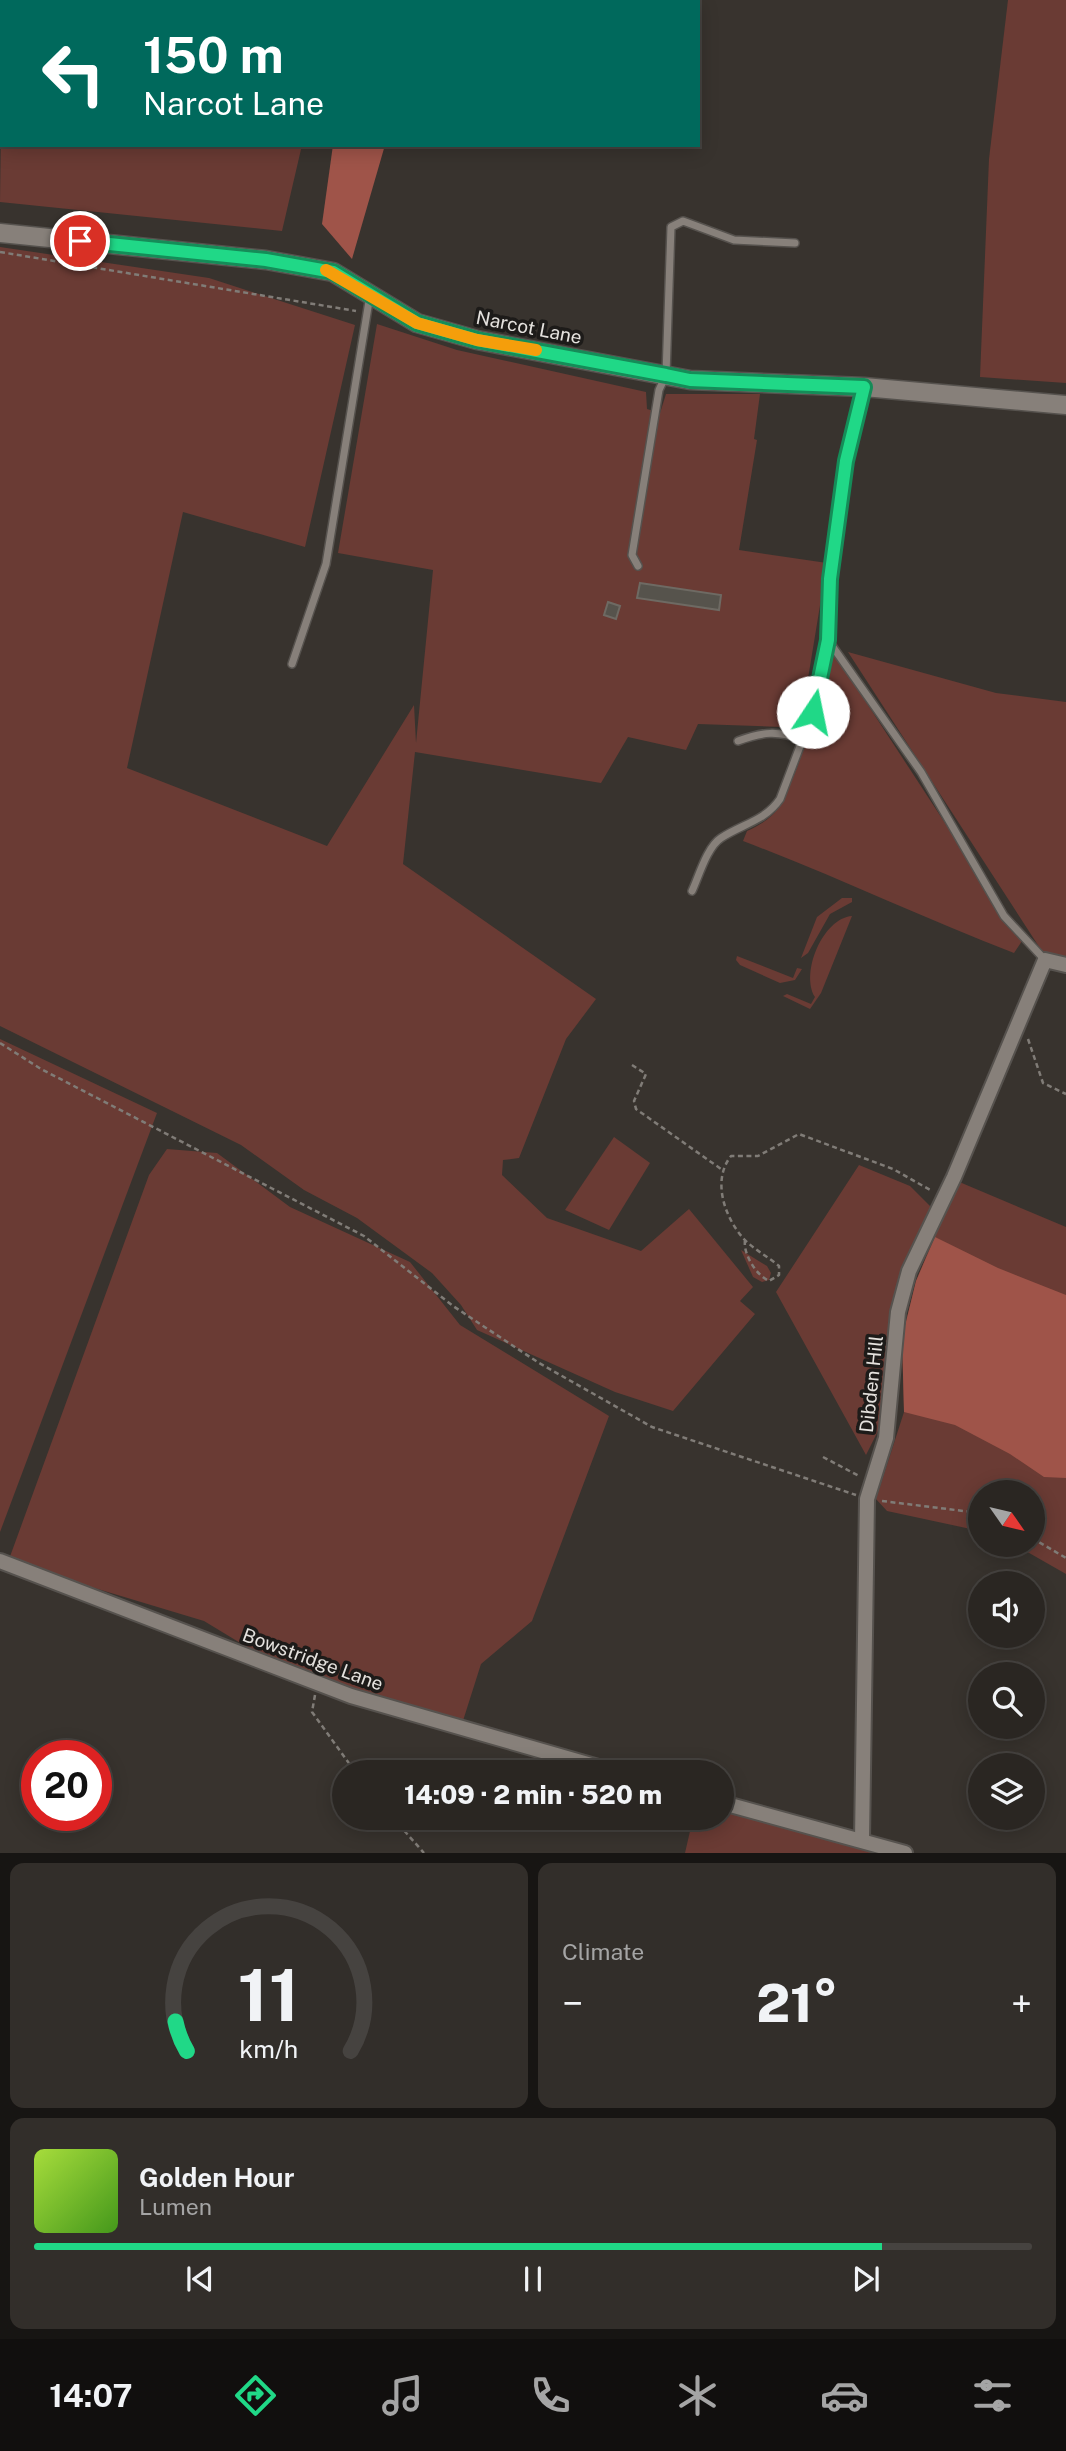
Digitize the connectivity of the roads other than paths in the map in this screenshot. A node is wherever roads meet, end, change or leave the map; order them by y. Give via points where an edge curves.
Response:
1 (0, 233) edge
2 (795, 243) dead end
3 (370, 295) junction
4 (666, 375) junction
5 (864, 387) junction
6 (1066, 405) edge
7 (638, 566) dead end
8 (828, 640) junction
9 (292, 664) dead end
10 (802, 740) junction
11 (738, 741) dead end
12 (692, 891) dead end
13 (1045, 960) junction
14 (1066, 965) edge
15 (0, 1561) edge
16 (575, 1760) edge
17 (734, 1805) edge
18 (862, 1840) junction
19 (905, 1853) edge

1 - 3 street, Narcot Lane via 266,260 333,272
2 - 4 lane via 734,240 685,222 673,225 669,234
3 - 4 street, Narcot Lane via 417,323 477,340
3 - 9 lane via 326,564
4 - 5 street, Narcot Lane via 690,380
4 - 7 lane via 659,390 632,555
5 - 6 street, Narcot Lane
5 - 8 lane via 846,461 831,566
8 - 10 lane via 813,712
8 - 13 lane via 921,772 1004,916
10 - 11 lane via 785,733 760,733
10 - 12 lane via 780,799 771,811 718,839
13 - 14 street
13 - 18 street, Dibden Hill via 909,1270 898,1312 886,1438 867,1499
15 - 16 street, Bowstridge Lane via 351,1696
17 - 18 street
18 - 19 street

